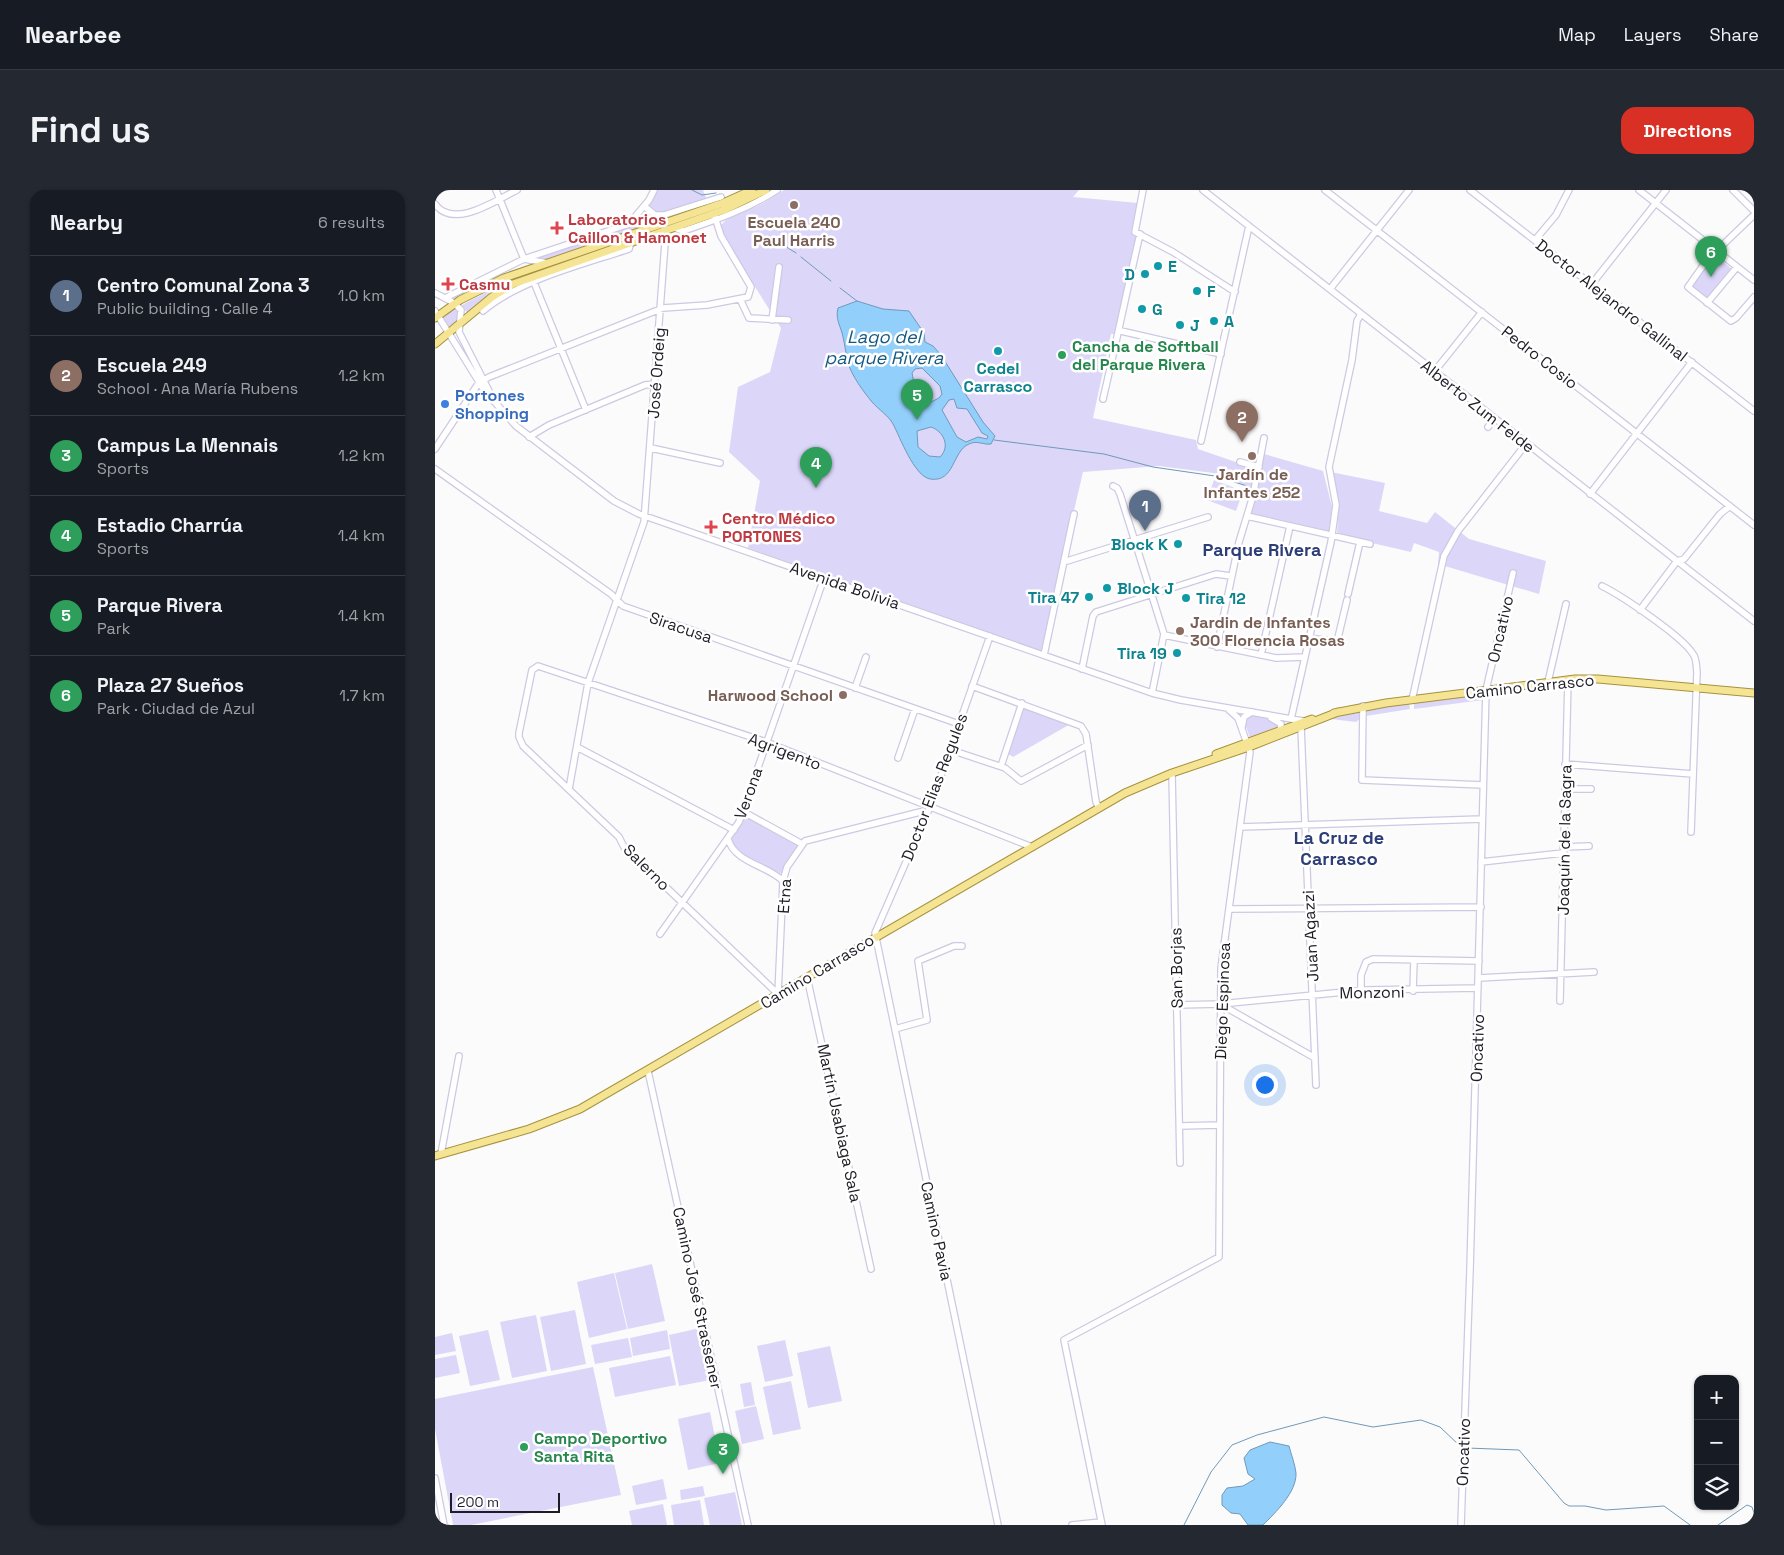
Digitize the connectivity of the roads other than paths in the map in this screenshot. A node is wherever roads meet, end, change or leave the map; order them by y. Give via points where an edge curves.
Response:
1 (496, 190) edge
2 (517, 190) edge
3 (655, 190) edge
4 (721, 190) edge
5 (752, 190) edge
6 (766, 190) edge
7 (777, 190) edge
8 (1143, 190) edge
9 (1203, 190) edge
10 (1325, 190) edge
11 (1409, 190) edge
12 (1471, 190) edge
13 (1569, 190) edge
14 (1639, 190) edge
15 (1666, 190) edge
16 (1733, 190) edge
17 (499, 198) junction
18 (722, 200) junction
19 (1656, 202) junction
20 (435, 204) edge
21 (642, 208) junction
22 (1754, 211) edge
23 (1754, 215) edge
24 (715, 217) junction
25 (641, 223) junction
26 (629, 224) junction
27 (1249, 226) junction
28 (668, 228) junction
29 (1377, 231) junction
30 (1137, 233) junction
31 (1535, 240) junction
32 (1717, 250) junction
33 (524, 259) junction
34 (547, 263) junction
35 (779, 267) dead end
36 (1737, 267) junction
37 (533, 280) junction
38 (1754, 280) edge
39 (1591, 285) junction
40 (1330, 289) junction
41 (1235, 292) junction
42 (435, 293) edge
43 (1754, 297) edge
44 (445, 298) junction
45 (740, 299) junction
46 (1707, 303) junction
47 (454, 304) junction
48 (660, 309) junction
49 (483, 311) dead end
50 (1482, 312) junction
51 (1361, 314) junction
52 (436, 315) edge
53 (772, 320) junction
54 (788, 320) dead end
55 (459, 325) junction
56 (1121, 331) junction
57 (449, 334) junction
58 (435, 344) edge
59 (561, 348) junction
60 (1221, 354) junction
61 (1692, 362) junction
62 (1434, 372) junction
63 (482, 381) junction
64 (654, 384) junction
65 (486, 392) junction
66 (471, 394) junction
67 (1103, 400) dead end
68 (495, 402) junction
69 (586, 410) junction
70 (1754, 411) edge
71 (1494, 419) junction
72 (1488, 427) dead end
73 (1637, 433) junction
74 (529, 437) junction
75 (1264, 438) dead end
76 (1201, 441) dead end
77 (1526, 444) junction
78 (651, 448) junction
79 (435, 449) edge
80 (720, 462) dead end
81 (1240, 462) dead end
82 (1259, 467) junction
83 (435, 469) edge
84 (1113, 486) dead end
85 (1590, 494) junction
86 (1730, 506) junction
87 (1074, 514) dead end
88 (645, 516) junction
89 (1247, 516) junction
90 (1208, 517) dead end
91 (1754, 525) edge
92 (1290, 526) junction
93 (1332, 535) junction
94 (1134, 540) junction
95 (1360, 542) junction
96 (1370, 544) dead end
97 (1067, 561) dead end
98 (1677, 561) junction
99 (1513, 573) dead end
100 (1231, 576) junction
101 (824, 578) junction
102 (1602, 586) dead end
103 (1151, 594) junction
104 (617, 601) junction
105 (1566, 604) dead end
106 (1640, 610) junction
107 (1754, 621) edge
108 (990, 636) junction
109 (1164, 636) junction
110 (1310, 638) junction
111 (1217, 647) junction
112 (1044, 655) junction
113 (1261, 655) junction
114 (866, 657) dead end
115 (1305, 657) junction
116 (793, 666) junction
117 (1082, 669) junction
118 (1568, 680) junction
119 (1548, 682) junction
120 (589, 683) junction
121 (973, 686) junction
122 (855, 688) junction
123 (1696, 688) junction
124 (1485, 690) junction
125 (1152, 693) junction
126 (1754, 693) edge
127 (1412, 700) junction
128 (1022, 703) junction
129 (1363, 706) junction
130 (1227, 708) junction
131 (915, 709) junction
132 (1252, 712) junction
133 (1267, 715) junction
134 (1291, 719) junction
135 (959, 724) junction
136 (1302, 724) junction
137 (1242, 727) junction
138 (1283, 728) junction
139 (519, 737) joint
140 (1267, 740) junction
141 (766, 742) junction
142 (1248, 744) junction
143 (1088, 745) junction
144 (577, 747) junction
145 (951, 750) junction
146 (898, 758) dead end
147 (1565, 764) junction
148 (1001, 766) junction
149 (1172, 773) junction
150 (1693, 774) junction
151 (1483, 785) junction
152 (569, 789) junction
153 (1565, 789) junction
154 (1591, 789) dead end
155 (1099, 808) junction
156 (743, 810) junction
157 (929, 810) junction
158 (1482, 819) junction
159 (1306, 826) junction
160 (1240, 827) junction
161 (734, 830) junction
162 (1691, 832) dead end
163 (728, 839) junction
164 (802, 844) junction
165 (1589, 846) dead end
166 (1032, 847) junction
167 (1563, 850) junction
168 (1481, 862) junction
169 (783, 881) junction
170 (683, 902) junction
171 (1481, 907) junction
172 (1309, 908) junction
173 (1229, 909) junction
174 (660, 934) dead end
175 (875, 936) junction
176 (962, 946) dead end
177 (1414, 960) junction
178 (1479, 961) junction
179 (1594, 972) dead end
180 (1561, 973) junction
181 (807, 977) junction
182 (1479, 978) junction
183 (1478, 988) junction
184 (1361, 991) junction
185 (1413, 991) junction
186 (778, 994) junction
187 (1313, 994) junction
188 (1560, 1001) dead end
189 (1220, 1004) junction
190 (1177, 1005) junction
191 (895, 1029) junction
192 (459, 1056) dead end
193 (1315, 1058) junction
194 (648, 1071) junction
195 (1316, 1085) dead end
196 (1219, 1125) junction
197 (1180, 1126) junction
198 (438, 1155) edge
199 (1180, 1163) dead end
200 (871, 1269) dead end
201 (435, 1478) edge
202 (1101, 1523) edge
203 (444, 1525) edge
204 (748, 1525) edge
205 (998, 1525) edge
206 (1072, 1525) edge
207 (1461, 1525) edge

1 - 17 street
2 - 17 street
3 - 21 street
4 - 18 street
5 - 18 main road
6 - 24 main road
7 - 24 street via 744,209
8 - 30 street
9 - 27 street, Alberto Zum Felde
10 - 29 street, Pedro Cosio
11 - 29 street
12 - 31 street, Doctor Alejandro Gallinal
13 - 31 street
14 - 19 street
15 - 19 street
16 - 22 street
17 - 20 street via 458,215 443,212
17 - 33 street
18 - 21 street via 664,215 655,215
18 - 28 main road
19 - 32 street
19 - 39 street
21 - 25 street via 638,216
21 - 26 street
23 - 32 street
24 - 28 main road
24 - 28 street via 683,231
24 - 45 street via 721,236 751,287 750,296
25 - 26 street
25 - 28 street
26 - 33 street
27 - 40 street, Alberto Zum Felde
27 - 41 street
28 - 34 main road
28 - 37 main road via 630,246
28 - 48 street, José Ordeig
29 - 40 street
29 - 50 street, Pedro Cosio
30 - 41 street
30 - 56 street
31 - 39 street, Doctor Alejandro Gallinal
32 - 36 street
32 - 46 street via 1688,287
33 - 34 street
33 - 44 street
34 - 47 main road via 504,278
35 - 53 street
36 - 38 street
36 - 46 street
37 - 49 street
37 - 55 main road via 492,297
37 - 59 street
39 - 61 street, Doctor Alejandro Gallinal
40 - 51 street, Alberto Zum Felde
41 - 60 street
42 - 44 street
43 - 46 street via 1733,320
44 - 47 street
45 - 48 street
45 - 53 street via 751,319
47 - 52 main road
47 - 55 street, Avenida Bolivia via 462,312
48 - 59 street
48 - 64 street, José Ordeig
50 - 62 street
50 - 73 street, Pedro Cosio
51 - 62 street, Alberto Zum Felde
51 - 93 street via 1329,467 1336,505
52 - 57 street, Avenida Bolivia
53 - 54 street
55 - 57 main road
55 - 63 street, Avenida Bolivia via 460,336
56 - 60 street
56 - 67 street
57 - 58 main road
57 - 63 street, Avenida Bolivia
59 - 63 street
59 - 69 street
60 - 76 street
61 - 70 street, Doctor Alejandro Gallinal
61 - 73 street
62 - 71 street, Alberto Zum Felde
63 - 65 street, Avenida Bolivia
63 - 66 street
63 - 68 street, Avenida Bolivia
64 - 69 street
64 - 78 street, José Ordeig
65 - 66 street
65 - 68 street, Avenida Bolivia
66 - 79 street
68 - 74 street, Avenida Bolivia
69 - 74 street
71 - 72 street
71 - 77 street, Alberto Zum Felde
73 - 85 street
73 - 86 street, Pedro Cosio
74 - 88 street, Avenida Bolivia via 614,501
75 - 82 street
77 - 85 street, Alberto Zum Felde
77 - 127 street via 1446,552
78 - 80 street
78 - 88 street, José Ordeig
81 - 82 street
82 - 89 street
83 - 104 street, Siracusa
84 - 94 street via 1120,494
85 - 98 street, Alberto Zum Felde
86 - 91 street, Pedro Cosio
86 - 98 street
87 - 112 street
88 - 101 street, Avenida Bolivia
88 - 104 street, José Ordeig
89 - 92 street
89 - 100 street
90 - 94 street
92 - 93 street
92 - 113 street
93 - 95 street
93 - 110 street
94 - 97 street
94 - 103 street
95 - 96 street
95 - 110 street via 1337,642
98 - 106 street
98 - 107 street, Alberto Zum Felde
99 - 124 street, Oncativo
100 - 103 street via 1216,574
100 - 111 street
101 - 108 street, Avenida Bolivia
101 - 116 street, Verona
102 - 106 street
103 - 109 street
103 - 117 street via 1094,614
104 - 116 street, Siracusa via 623,606
104 - 120 street, José Ordeig
105 - 119 street
106 - 123 street via 1692,652 1696,662
108 - 112 street, Avenida Bolivia
108 - 121 street, Doctor Elias Regules
109 - 111 street
109 - 125 street
110 - 115 street
111 - 113 street
112 - 117 street, Avenida Bolivia
113 - 115 street
114 - 122 street
115 - 134 street
116 - 122 street, Siracusa
116 - 141 street, Verona
117 - 125 street, Avenida Bolivia
118 - 119 main road, Camino Carrasco
118 - 123 main road, Camino Carrasco via 1598,679
118 - 147 street, Joaquín de la Sagra
119 - 124 main road, Camino Carrasco
120 - 139 street, Agrigento via 535,666
120 - 141 street, Agrigento
120 - 144 street, José Ordeig
121 - 128 street
121 - 135 street, Doctor Elias Regules
122 - 131 street, Siracusa
123 - 126 main road, Camino Carrasco
123 - 150 street
124 - 127 main road, Camino Carrasco
124 - 151 street, Oncativo
125 - 130 street, Avenida Bolivia
127 - 129 main road, Camino Carrasco
128 - 143 street via 1077,724 1084,729
128 - 148 street
129 - 136 main road, Camino Carrasco
129 - 151 street via 1363,780
130 - 132 street, Avenida Bolivia
130 - 137 street via 1236,715
131 - 135 street, Siracusa
131 - 146 street
132 - 133 street, Avenida Bolivia
132 - 137 street via 1244,717
133 - 134 street, Avenida Bolivia
133 - 138 street, Avenida Bolivia via 1280,722
134 - 136 street, Avenida Bolivia
135 - 145 street, Doctor Elias Regules
136 - 138 main road, Camino Carrasco
136 - 140 main road, Camino Carrasco
136 - 159 street, Juan Agazzi
137 - 142 street
138 - 140 street, Camino Carrasco
138 - 142 main road, Camino Carrasco
139 - 152 street, Salerno via 523,746
140 - 142 main road, Camino Carrasco
141 - 156 street, Verona
141 - 157 street, Agrigento
142 - 149 main road, Camino Carrasco
142 - 160 street, Diego Espinosa
143 - 148 street via 1024,781
143 - 155 street
144 - 152 street, José Ordeig
144 - 161 street
145 - 148 street
145 - 157 street, Doctor Elias Regules
147 - 150 street
147 - 153 street, Joaquín de la Sagra
149 - 155 main road, Camino Carrasco
149 - 190 street, San Borjas
150 - 162 street
151 - 158 street, Oncativo
152 - 170 street, Salerno
153 - 154 street
153 - 167 street, Joaquín de la Sagra
155 - 166 main road, Camino Carrasco
156 - 161 street, Verona
156 - 164 street
157 - 164 street via 819,836
157 - 166 street, Agrigento
157 - 175 street, Doctor Elias Regules via 876,927
158 - 159 street
158 - 168 street, Oncativo
159 - 160 street
159 - 172 street, Juan Agazzi
160 - 173 street, Diego Espinosa
161 - 163 street, Verona
163 - 169 street via 743,858
163 - 170 street, Verona
164 - 169 street, Etna via 787,867
165 - 167 street
166 - 175 main road, Camino Carrasco
167 - 168 street
167 - 180 street, Joaquín de la Sagra
168 - 171 street, Oncativo
169 - 186 street, Etna
170 - 174 street, Verona
170 - 186 street, Salerno
171 - 172 street
171 - 178 street, Oncativo
172 - 173 street
172 - 187 street, Juan Agazzi
173 - 189 street, Diego Espinosa
175 - 181 main road, Camino Carrasco
175 - 191 street, Camino Pavia
176 - 191 street via 954,946 918,961 927,1020
177 - 178 street
177 - 184 street via 1373,959 1366,962 1361,975
177 - 185 street
178 - 182 street, Oncativo
179 - 180 street
180 - 182 street
180 - 188 street, Joaquín de la Sagra
181 - 186 main road, Camino Carrasco
181 - 200 street, Martín Usabiaga Sala
182 - 183 street, Oncativo
183 - 185 street, Monzoni
183 - 207 street, Oncativo
184 - 185 street, Monzoni
184 - 187 street, Monzoni
186 - 194 main road, Camino Carrasco
187 - 189 street, Monzoni
187 - 193 street, Juan Agazzi
189 - 190 street, Monzoni
189 - 193 street
189 - 196 street, Diego Espinosa
190 - 197 street, San Borjas
191 - 205 street, Camino Pavia
192 - 198 street
193 - 195 street, Juan Agazzi
194 - 198 main road, Camino Carrasco via 566,1116
194 - 204 street, Camino José Strassener
196 - 197 street
196 - 202 street, Diego Espinosa via 1219,1257 1064,1340
197 - 199 street, San Borjas
201 - 203 street
202 - 206 street

